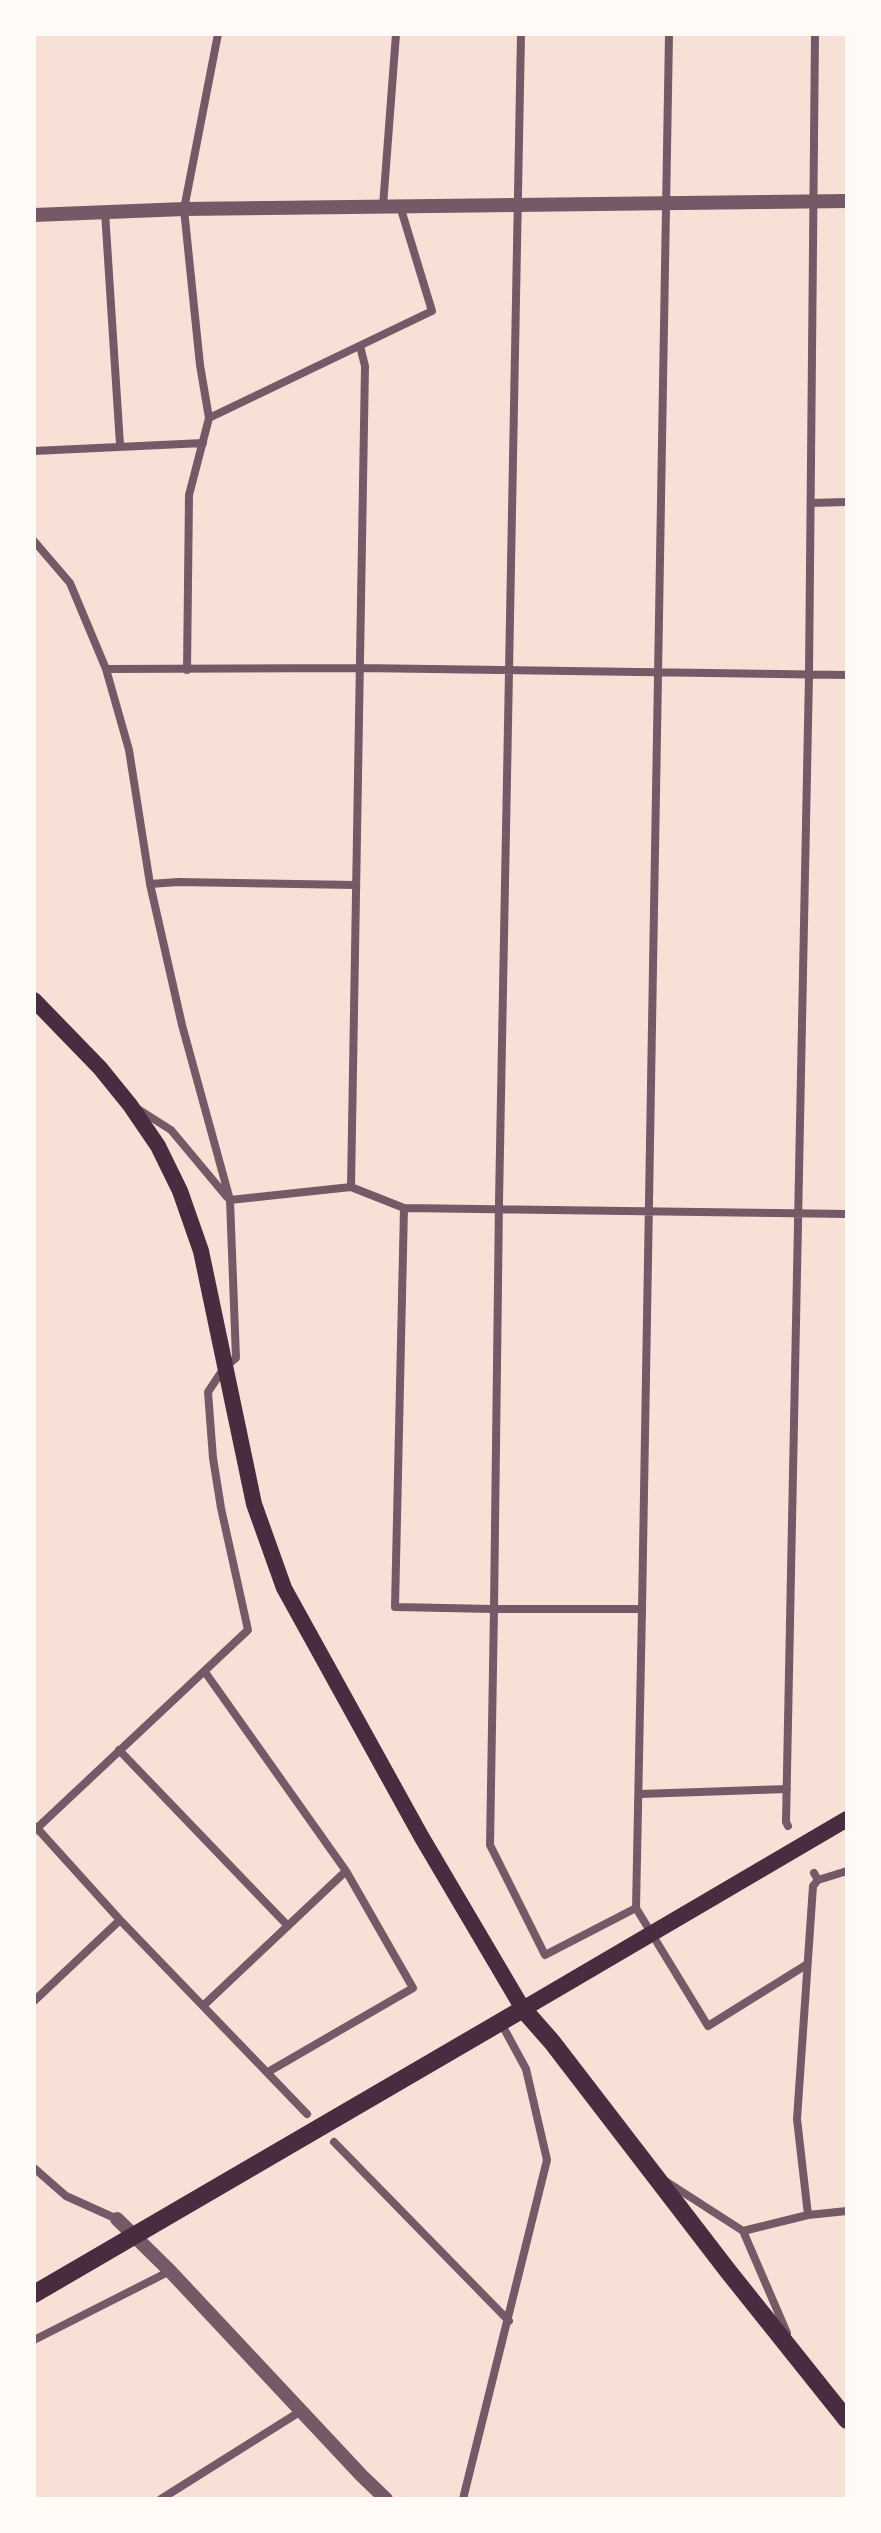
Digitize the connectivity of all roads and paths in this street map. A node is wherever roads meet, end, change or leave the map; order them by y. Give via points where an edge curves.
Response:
1 (218, 34) edge
2 (396, 34) edge
3 (521, 34) edge
4 (669, 34) edge
5 (815, 34) edge
6 (813, 201) junction
7 (847, 201) edge
8 (666, 203) junction
9 (518, 204) junction
10 (383, 206) junction
11 (400, 206) junction
12 (184, 209) junction
13 (105, 212) junction
14 (34, 215) edge
15 (360, 346) junction
16 (209, 418) junction
17 (203, 443) junction
18 (120, 445) junction
19 (34, 451) edge
20 (847, 502) edge
21 (811, 503) junction
22 (34, 541) edge
23 (361, 668) junction
24 (106, 669) junction
25 (187, 670) junction
26 (510, 670) junction
27 (658, 672) junction
28 (809, 674) junction
29 (847, 675) edge
30 (150, 884) junction
31 (355, 885) junction
32 (34, 1000) edge
33 (130, 1105) junction
34 (351, 1187) junction
35 (230, 1200) junction
36 (404, 1208) junction
37 (499, 1209) junction
38 (648, 1212) junction
39 (798, 1213) junction
40 (847, 1214) edge
41 (224, 1368) junction
42 (494, 1609) junction
43 (642, 1609) junction
44 (205, 1672) junction
45 (119, 1750) junction
46 (787, 1789) junction
47 (640, 1794) junction
48 (847, 1819) edge
49 (788, 1826) dead end
50 (35, 1828) edge
51 (346, 1871) junction
52 (847, 1871) edge
53 (636, 1908) junction
54 (120, 1920) junction
55 (288, 1926) junction
56 (806, 1965) junction
57 (34, 2001) edge
58 (204, 2005) junction
59 (523, 2009) junction
60 (501, 2022) junction
61 (268, 2072) junction
62 (307, 2114) dead end
63 (334, 2142) dead end
64 (34, 2168) edge
65 (653, 2173) junction
66 (847, 2211) edge
67 (808, 2215) junction
68 (117, 2219) joint
69 (743, 2231) junction
70 (170, 2271) junction
71 (34, 2294) edge
72 (509, 2321) junction
73 (34, 2340) edge
74 (795, 2353) junction
75 (302, 2410) junction
76 (847, 2420) edge
77 (161, 2499) edge
78 (386, 2499) edge
79 (463, 2499) edge

1 - 12 street
2 - 10 street
3 - 9 street
4 - 8 street
5 - 6 street
6 - 7 street
6 - 8 street
6 - 21 street
8 - 9 street
8 - 27 street
9 - 11 street
9 - 26 street
10 - 11 street
10 - 12 street
11 - 15 street via 432,311
12 - 13 street
12 - 16 street
13 - 14 street
13 - 18 street
15 - 16 street
15 - 23 street via 365,366
16 - 17 street
17 - 18 street
17 - 25 street via 189,495
18 - 19 street
20 - 21 street
21 - 28 street
22 - 24 street via 70,583
23 - 25 street
23 - 26 street
23 - 31 street
24 - 25 street
24 - 30 street via 129,750
26 - 27 street
26 - 37 street
27 - 28 street
27 - 38 street
28 - 29 street
28 - 39 street
30 - 31 street
30 - 35 street
31 - 34 street
32 - 33 main road
33 - 35 street via 171,1130
33 - 41 main road via 158,1146 186,1206 201,1251
34 - 35 street
34 - 36 street
35 - 41 street via 236,1358
36 - 37 street
36 - 42 street via 395,1607
37 - 38 street
37 - 42 street
38 - 39 street
38 - 43 street
39 - 40 street
39 - 46 street
41 - 44 street via 208,1392 213,1458 248,1630
41 - 59 main road via 254,1504 284,1588
42 - 43 street
42 - 53 street via 490,1845 545,1955
43 - 47 street
44 - 45 street
44 - 51 street
45 - 50 street
45 - 55 street
46 - 47 street
46 - 49 street
47 - 53 street
48 - 59 main road
50 - 54 street
51 - 55 street
51 - 61 street via 413,1988
52 - 56 street via 816,1876
53 - 56 street via 708,2026
54 - 57 street
54 - 58 street
55 - 58 street
56 - 67 street via 797,2119
58 - 61 street
59 - 60 main road
59 - 65 main road
60 - 71 main road
60 - 72 street via 526,2069 547,2160
61 - 62 street
63 - 72 street
64 - 68 street via 66,2196
65 - 69 street
65 - 74 main road
66 - 67 street
67 - 69 street
68 - 70 street
69 - 74 street
70 - 73 street
70 - 75 street
72 - 79 street
74 - 76 main road
75 - 77 street
75 - 78 street

